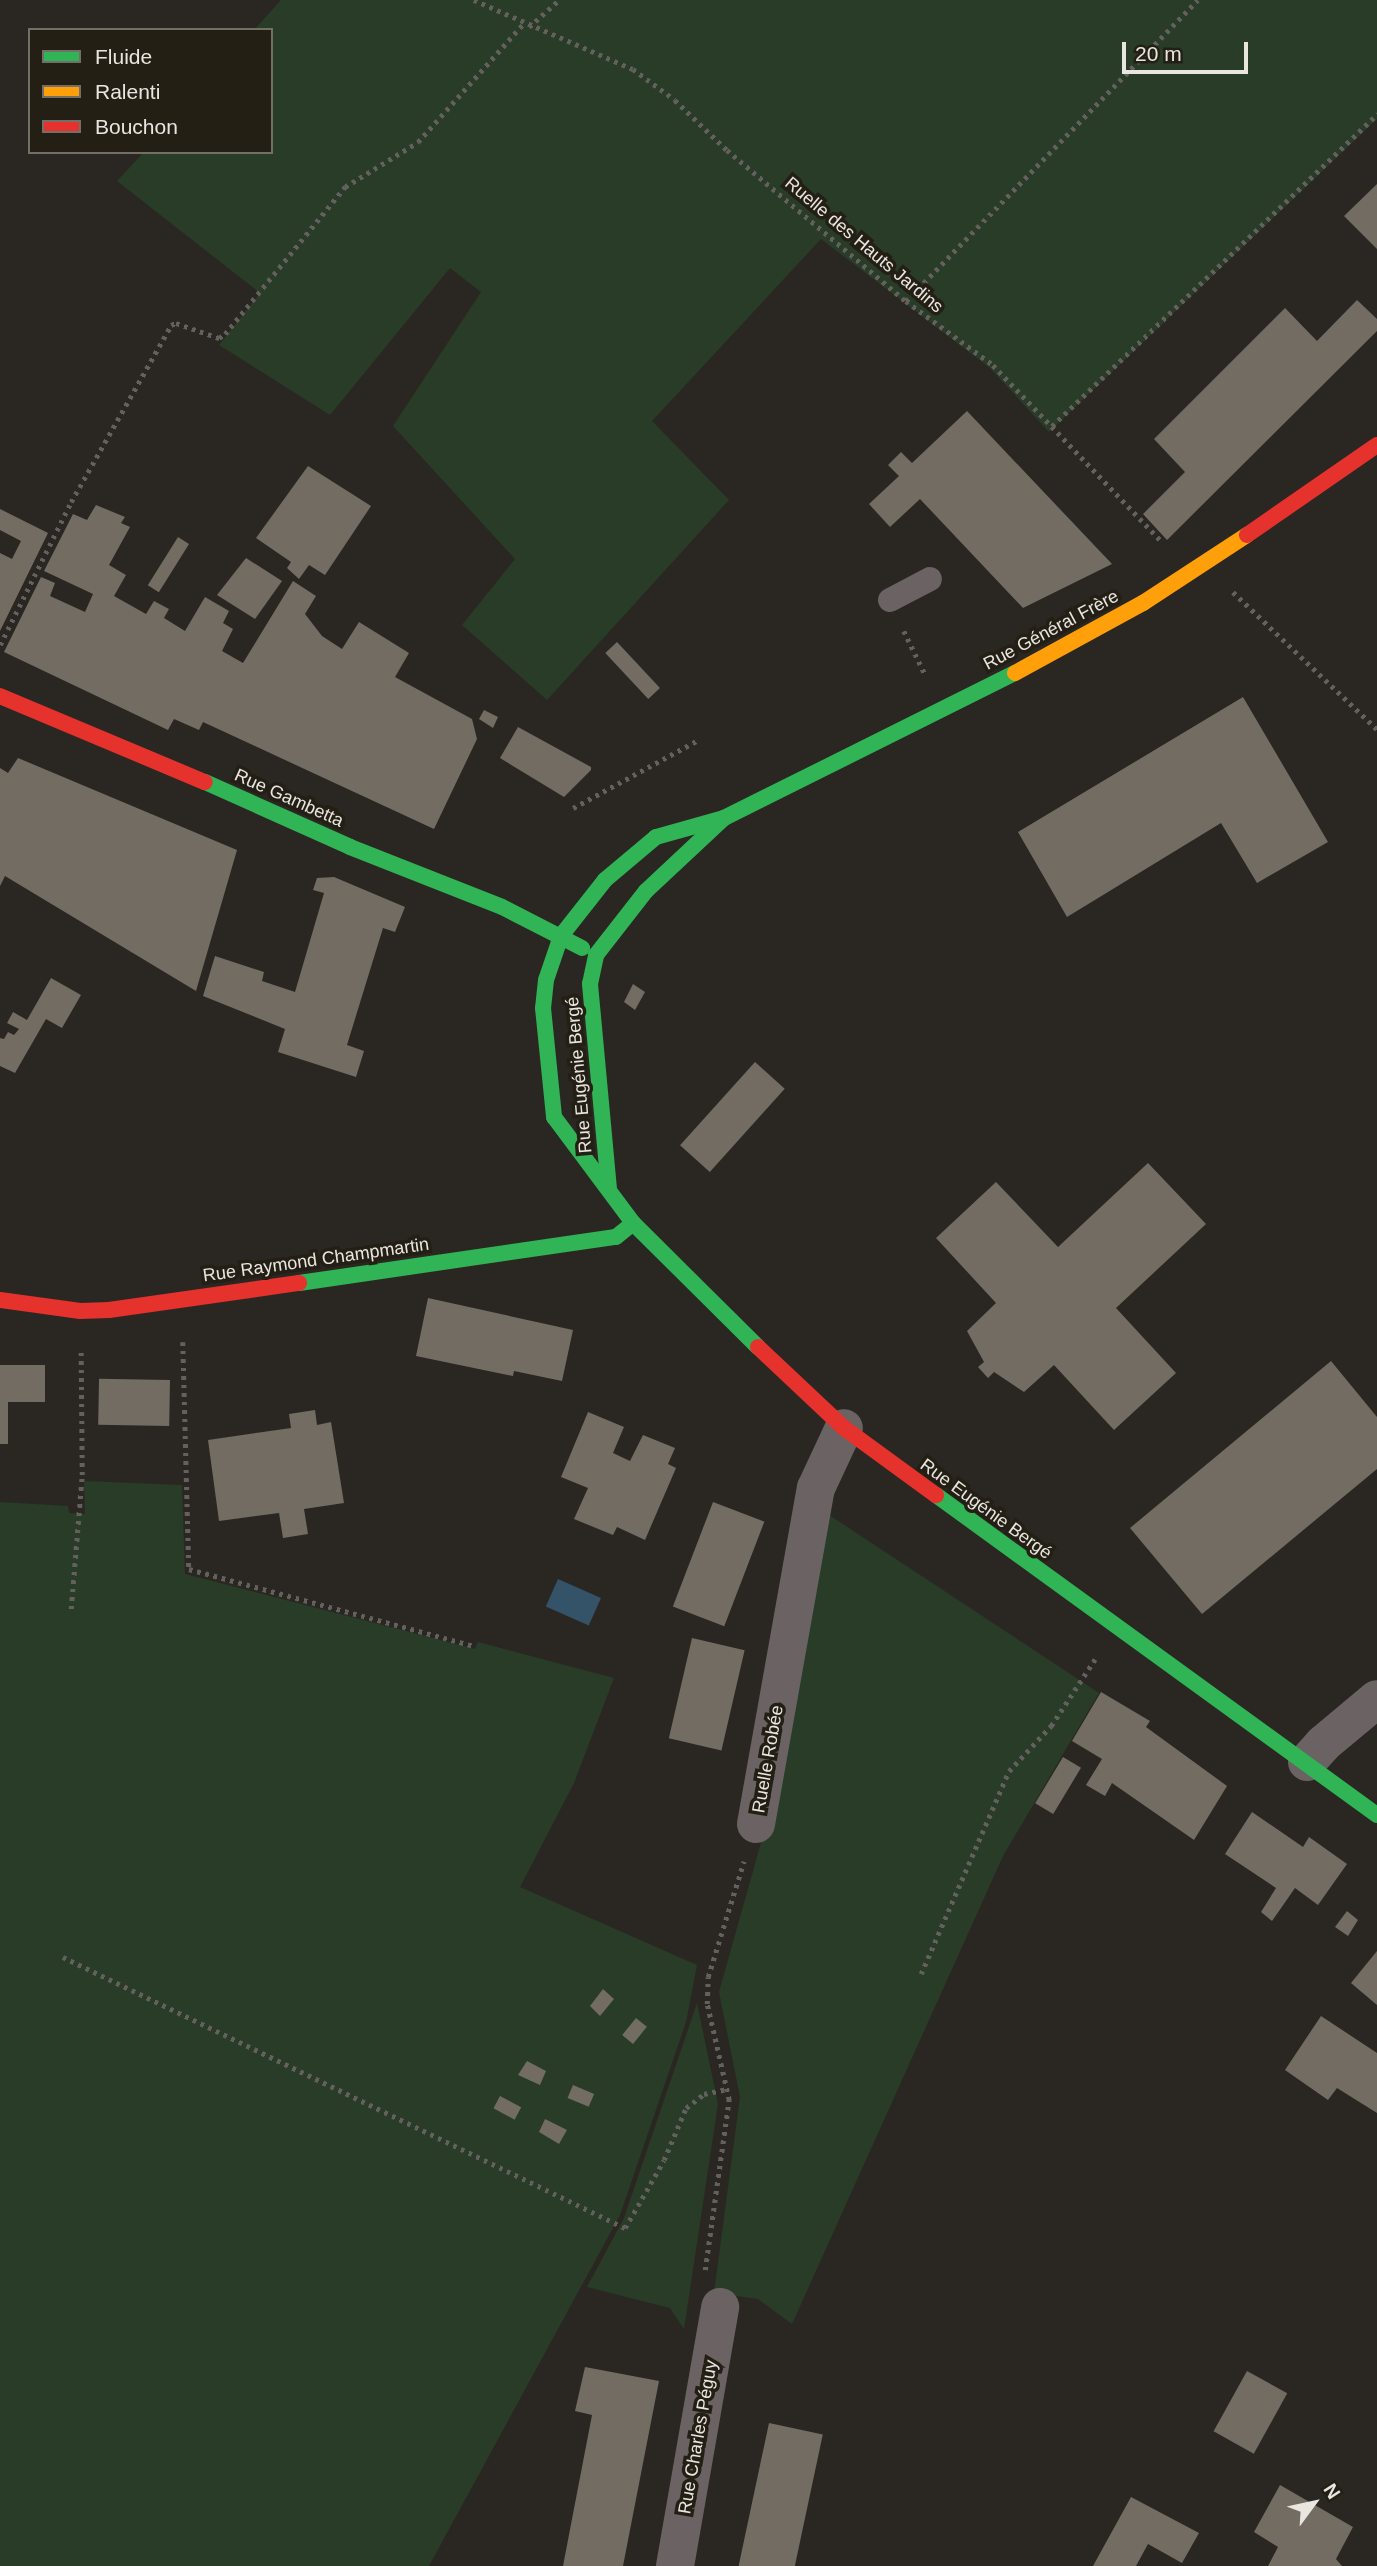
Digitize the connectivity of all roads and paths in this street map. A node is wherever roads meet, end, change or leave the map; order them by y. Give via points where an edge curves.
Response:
1 (474, 0) edge
2 (559, 0) edge
3 (1198, 0) edge
4 (523, 24) junction
5 (529, 27) junction
6 (1377, 114) edge
7 (906, 301) junction
8 (1052, 426) junction
9 (1377, 445) edge
10 (1192, 572) junction
11 (930, 579) dead end
12 (895, 611) joint
13 (1257, 616) dead end
14 (0, 645) edge
15 (918, 661) dead end
16 (0, 696) edge
17 (1377, 729) edge
18 (698, 740) dead end
19 (573, 808) dead end
20 (724, 818) junction
21 (561, 936) junction
22 (596, 955) junction
23 (610, 1191) junction
24 (633, 1223) junction
25 (181, 1299) junction
26 (0, 1300) edge
27 (80, 1311) junction
28 (844, 1428) junction
29 (71, 1609) dead end
30 (1116, 1626) junction
31 (474, 1646) dead end
32 (1377, 1699) edge
33 (1307, 1762) junction
34 (1377, 1815) edge
35 (756, 1824) joint
36 (63, 1957) dead end
37 (921, 1974) dead end
38 (728, 2090) junction
39 (720, 2307) joint
40 (675, 2566) edge

1 - 4 path, Ruelle des Hauts Jardins
2 - 5 path
3 - 7 path
4 - 5 path, Ruelle des Hauts Jardins
4 - 14 path via 418,142 345,187 225,334 219,338 176,323 171,326 71,502
5 - 7 path, Ruelle des Hauts Jardins via 632,69 675,100 727,150
6 - 8 path
7 - 8 path, Ruelle des Hauts Jardins via 993,365
8 - 10 path, Ruelle des Hauts Jardins
9 - 10 street, Rue Général Frère via 1328,484
10 - 20 street, Rue Général Frère via 1024,668
11 - 12 lane
12 - 15 path
13 - 17 path
16 - 21 street, Rue Gambetta
18 - 19 path
20 - 21 street, Rue Général Frère via 656,837 605,880
20 - 22 street, Rue Général Frère via 646,891
21 - 22 street
21 - 23 street, Rue Eugénie Bergé via 544,994 549,1096 554,1117
22 - 23 street, Rue Eugénie Bergé via 590,996
23 - 24 street, Rue Eugénie Bergé
24 - 25 street, Rue Raymond Champmartin via 608,1238
24 - 28 street, Rue Eugénie Bergé via 715,1310
25 - 27 street, Rue Raymond Champmartin
25 - 31 path via 190,1569
26 - 27 street, Rue Raymond Champmartin
27 - 29 path via 82,1475
28 - 30 street, Rue Eugénie Bergé
28 - 35 street, Ruelle Robée via 816,1488
30 - 33 street, Rue Eugénie Bergé
30 - 37 path via 1051,1726 1009,1771
32 - 33 street
33 - 34 street, Rue Eugénie Bergé
35 - 38 path, Ruelle Robée via 708,1977 707,2004
36 - 38 path via 625,2228 664,2160 686,2108 704,2094
38 - 39 path, Ruelle Robée via 702,2292
39 - 40 street, Rue Charles Péguy

